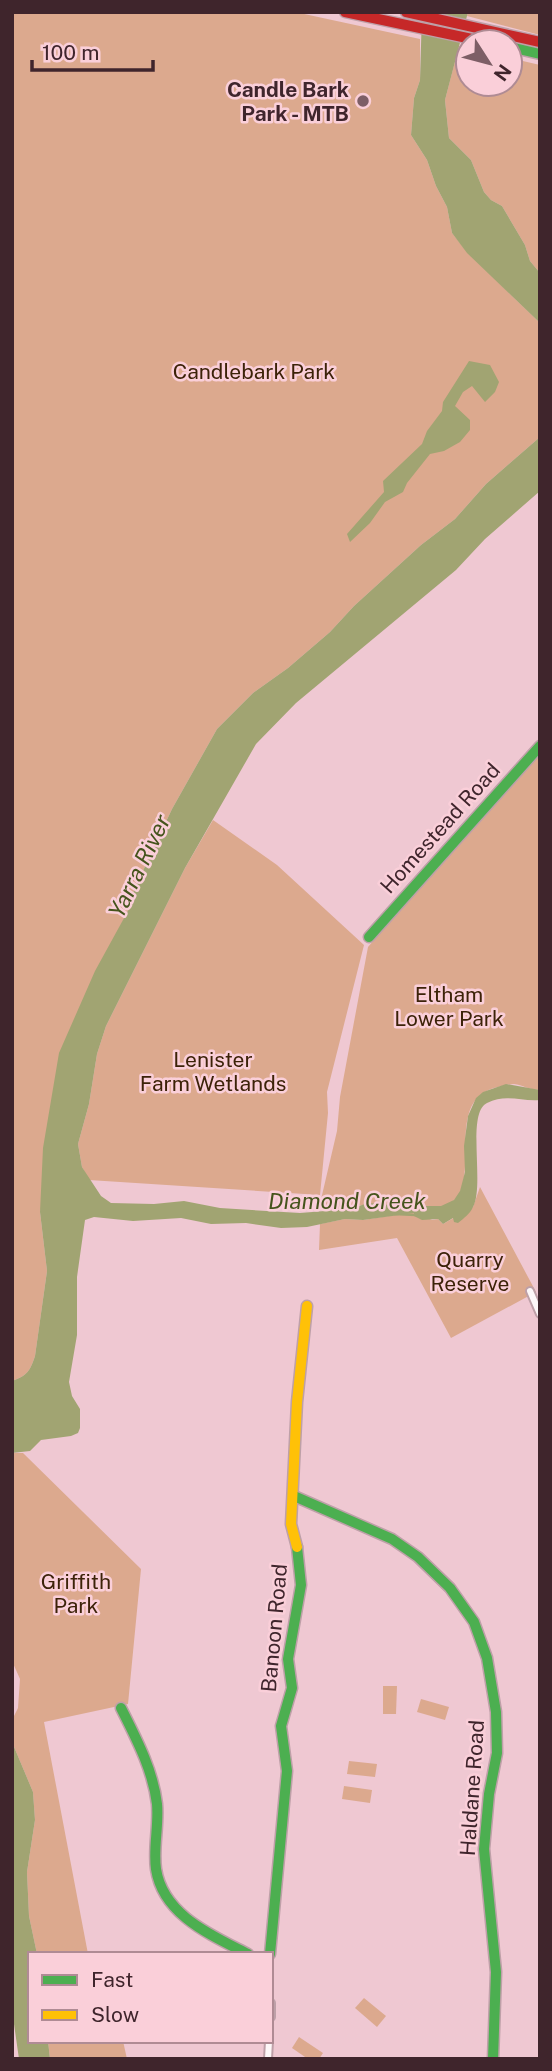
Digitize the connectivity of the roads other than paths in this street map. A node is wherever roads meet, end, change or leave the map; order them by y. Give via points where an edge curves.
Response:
1 (345, 12) edge
2 (406, 12) edge
3 (454, 35) edge
4 (540, 42) edge
5 (540, 746) edge
6 (369, 937) dead end
7 (530, 1291) dead end
8 (307, 1306) dead end
9 (540, 1314) edge
10 (294, 1496) junction
11 (121, 1707) dead end
12 (244, 1952) edge
13 (271, 1952) edge
14 (493, 2059) edge

1 - 3 street
2 - 4 street
5 - 6 street, Homestead Road
7 - 9 street
8 - 10 street, Banoon Road
10 - 13 street, Banoon Road via 292,1532 300,1557 301,1586 288,1665 292,1688 281,1726 287,1771
10 - 14 street, Haldane Road via 392,1539 418,1557 450,1588 474,1622 496,1712 497,1753 484,1849 496,1972
11 - 12 street via 157,1801 156,1868 164,1892 192,1923

